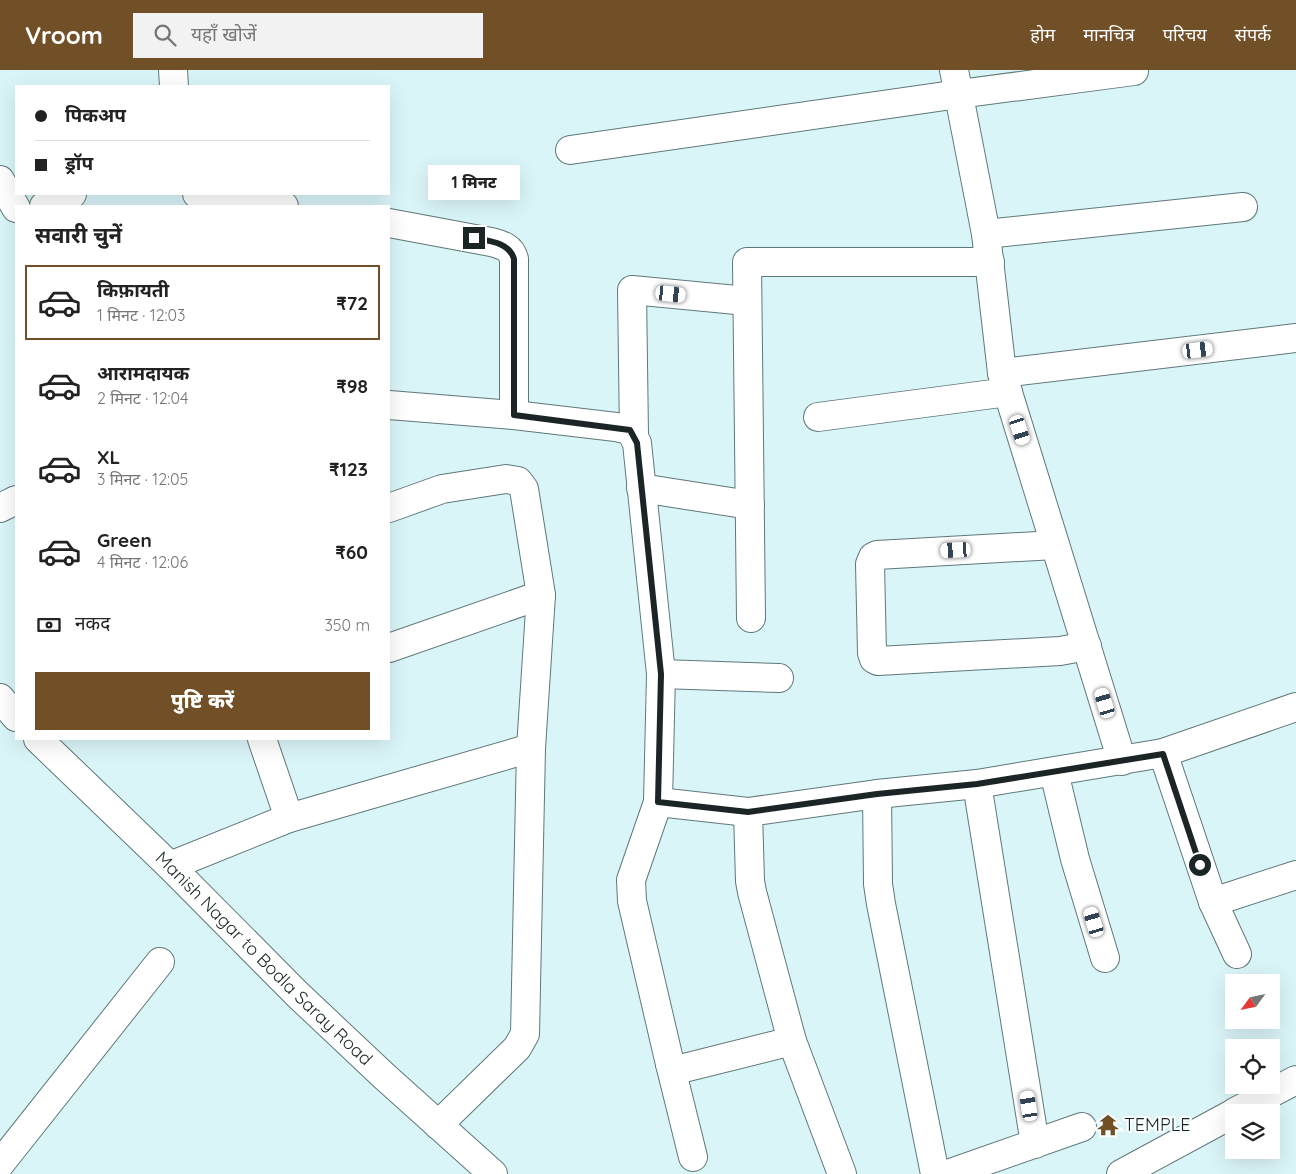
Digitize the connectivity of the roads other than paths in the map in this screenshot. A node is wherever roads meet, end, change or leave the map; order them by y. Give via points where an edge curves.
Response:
1 (173, 70) edge
2 (1134, 70) edge
3 (957, 82) edge
4 (174, 85) edge
5 (570, 150) dead end
6 (0, 180) edge
7 (70, 195) edge
8 (204, 195) edge
9 (46, 205) edge
10 (277, 205) edge
11 (15, 206) edge
12 (1243, 207) dead end
13 (390, 223) edge
14 (986, 234) junction
15 (990, 262) junction
16 (747, 301) junction
17 (1296, 338) edge
18 (1005, 383) junction
19 (390, 404) edge
20 (514, 415) junction
21 (818, 418) dead end
22 (634, 436) junction
23 (641, 488) junction
24 (15, 500) edge
25 (750, 505) junction
26 (0, 508) edge
27 (390, 508) edge
28 (1055, 544) junction
29 (541, 595) junction
30 (751, 618) dead end
31 (1087, 646) junction
32 (390, 648) edge
33 (661, 674) junction
34 (780, 678) dead end
35 (0, 698) edge
36 (1296, 707) edge
37 (15, 715) edge
38 (39, 740) edge
39 (262, 740) edge
40 (531, 748) junction
41 (1163, 754) junction
42 (1122, 761) junction
43 (1054, 772) junction
44 (977, 784) junction
45 (877, 794) junction
46 (658, 802) junction
47 (748, 812) junction
48 (289, 818) junction
49 (170, 866) junction
50 (1296, 875) edge
51 (1212, 902) junction
52 (1237, 954) dead end
53 (1105, 958) dead end
54 (160, 962) dead end
55 (792, 1041) junction
56 (670, 1064) junction
57 (1296, 1080) edge
58 (1251, 1104) edge
59 (1225, 1118) edge
60 (438, 1125) junction
61 (1082, 1127) dead end
62 (1035, 1144) junction
63 (693, 1157) dead end
64 (0, 1164) edge
65 (493, 1174) edge
66 (842, 1174) edge
67 (935, 1174) edge
68 (948, 1174) edge
69 (1121, 1174) edge

1 - 4 street
2 - 3 street
3 - 5 street
3 - 14 street
6 - 11 street
7 - 9 street
8 - 10 street
12 - 14 street
13 - 20 street via 491,242 509,249 514,259
14 - 15 street
15 - 16 street via 747,262
15 - 18 street
16 - 22 street via 632,290
16 - 25 street
17 - 18 street
18 - 21 street
18 - 28 street
19 - 20 street
20 - 22 street via 630,430
22 - 23 street
23 - 25 street
23 - 33 street
24 - 26 street
25 - 30 street
27 - 29 street via 442,489 506,479 518,481 524,489
28 - 31 street
28 - 31 street via 873,557 870,564 872,653 878,661 1060,651
29 - 32 street
29 - 40 street
31 - 42 street
33 - 34 street
33 - 46 street
35 - 37 street
36 - 41 street
38 - 49 street, Manish Nagar to Bodla Saray Road
39 - 48 street
40 - 48 street
40 - 60 street via 523,1039
41 - 42 street
41 - 51 street
42 - 43 street
43 - 44 street
43 - 53 street via 1075,859
44 - 45 street
44 - 62 street
45 - 47 street
45 - 67 street via 881,904
46 - 47 street
46 - 56 street via 631,880 632,902
47 - 55 street via 751,886
48 - 49 street
49 - 60 street, Manish Nagar to Bodla Saray Road via 297,994
50 - 51 street
51 - 52 street
54 - 64 street
55 - 56 street via 676,1070
55 - 66 street
56 - 63 street
57 - 58 street
59 - 69 street
60 - 65 street, Manish Nagar to Bodla Saray Road
61 - 62 street
62 - 68 street

